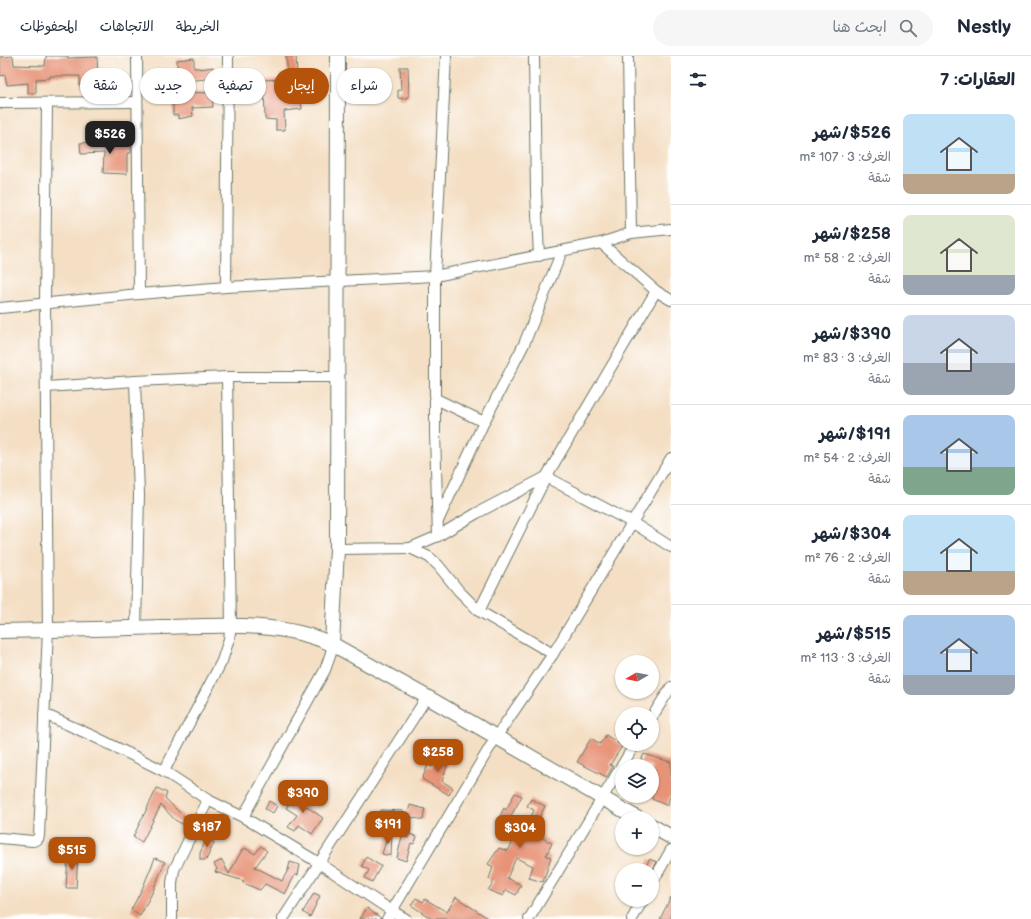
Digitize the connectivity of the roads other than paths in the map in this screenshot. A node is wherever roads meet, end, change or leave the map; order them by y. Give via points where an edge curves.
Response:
1 (137, 56) edge
2 (228, 56) edge
3 (338, 56) edge
4 (446, 56) edge
5 (534, 56) edge
6 (628, 56) edge
7 (137, 102) junction
8 (0, 103) edge
9 (47, 104) junction
10 (671, 229) edge
11 (631, 233) junction
12 (601, 243) junction
13 (562, 251) junction
14 (539, 256) junction
15 (435, 276) junction
16 (338, 280) junction
17 (226, 287) junction
18 (656, 291) junction
19 (139, 294) junction
20 (671, 300) edge
21 (45, 304) junction
22 (0, 308) edge
23 (227, 377) junction
24 (338, 377) junction
25 (135, 381) junction
26 (46, 387) junction
27 (436, 399) junction
28 (484, 422) junction
29 (671, 458) edge
30 (546, 477) junction
31 (437, 522) junction
32 (633, 522) junction
33 (438, 536) junction
34 (671, 547) edge
35 (410, 548) junction
36 (338, 549) junction
37 (480, 611) junction
38 (231, 625) junction
39 (136, 628) junction
40 (48, 630) junction
41 (0, 631) edge
42 (332, 644) junction
43 (553, 654) junction
44 (671, 687) edge
45 (427, 697) junction
46 (658, 707) edge
47 (44, 714) junction
48 (496, 737) junction
49 (631, 751) edge
50 (164, 771) junction
51 (602, 798) junction
52 (208, 800) junction
53 (625, 811) edge
54 (243, 817) junction
55 (659, 830) edge
56 (671, 837) edge
57 (0, 838) edge
58 (671, 850) edge
59 (319, 863) junction
60 (659, 871) edge
61 (638, 907) edge
62 (390, 915) edge
63 (172, 919) edge
64 (283, 919) edge
65 (406, 919) edge
66 (529, 919) edge
67 (632, 919) edge

1 - 7 street
2 - 17 street
3 - 16 main road
4 - 15 street
5 - 14 street
6 - 11 street
7 - 9 street
7 - 19 street
8 - 9 street
9 - 21 street
10 - 11 street
11 - 12 street
12 - 13 street
12 - 18 street
13 - 14 street
13 - 28 street via 524,344
14 - 15 street
15 - 16 street
15 - 27 street
16 - 17 street
16 - 24 main road
17 - 19 street
18 - 20 street
18 - 30 street
19 - 21 street
21 - 22 street
21 - 26 street
23 - 24 street
23 - 25 street
23 - 38 street
24 - 36 main road
25 - 26 street
25 - 39 street via 139,495
26 - 40 street
27 - 28 street
27 - 31 street
28 - 31 street
29 - 32 street
30 - 32 street
30 - 33 street
30 - 37 street
31 - 33 street
32 - 34 street
32 - 43 street
33 - 35 street
35 - 36 street
35 - 37 street via 438,565
36 - 42 main road
37 - 43 street
38 - 39 main road
38 - 42 main road via 282,630 317,637
38 - 50 street via 222,661
39 - 40 main road
40 - 41 main road
40 - 47 street
42 - 45 main road
42 - 54 street via 325,670
43 - 48 street
44 - 46 street
45 - 48 main road
45 - 59 street
47 - 50 street
47 - 57 street via 39,837 30,841
48 - 51 main road
48 - 62 street
49 - 51 street
50 - 52 street
51 - 53 main road
51 - 66 street
52 - 54 street
52 - 63 street via 174,870
54 - 59 street
55 - 56 main road
58 - 60 street
59 - 62 street
59 - 64 street
61 - 67 street
62 - 65 street

